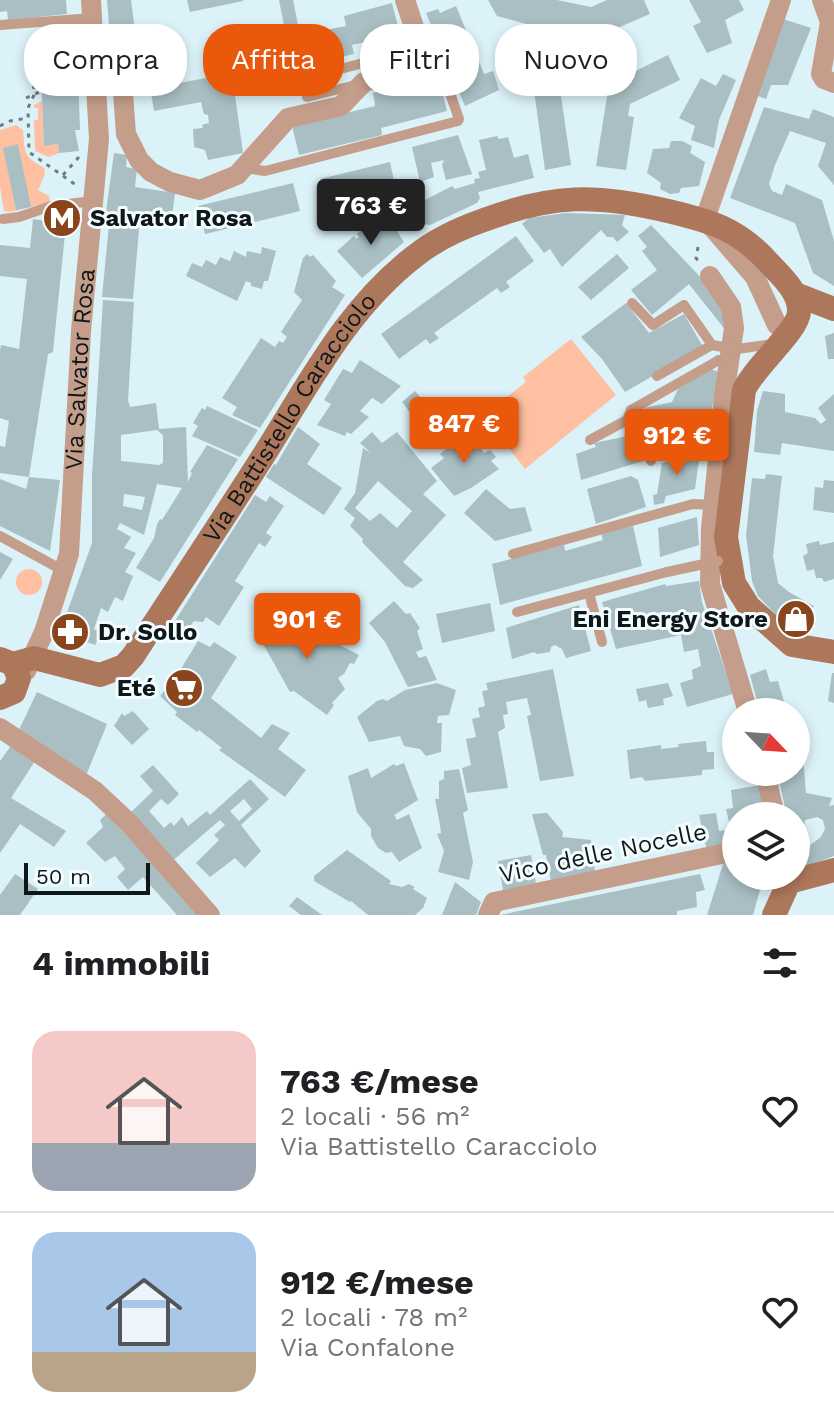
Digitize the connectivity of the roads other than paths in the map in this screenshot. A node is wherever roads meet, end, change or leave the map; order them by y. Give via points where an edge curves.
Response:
1 (405, 0) edge
2 (781, 0) edge
3 (822, 0) edge
4 (92, 9) edge
5 (413, 24) edge
6 (0, 25) edge
7 (834, 83) edge
8 (360, 84) edge
9 (360, 85) edge
10 (123, 96) edge
11 (451, 96) edge
12 (307, 97) dead end
13 (245, 168) junction
14 (93, 210) junction
15 (3, 219) dead end
16 (705, 219) junction
17 (710, 276) dead end
18 (795, 294) junction
19 (632, 303) dead end
20 (834, 310) edge
21 (787, 333) junction
22 (718, 346) junction
23 (744, 368) junction
24 (657, 376) dead end
25 (631, 410) junction
26 (590, 440) dead end
27 (651, 461) dead end
28 (714, 505) junction
29 (0, 536) edge
30 (513, 554) dead end
31 (724, 560) junction
32 (64, 571) junction
33 (589, 593) junction
34 (517, 612) dead end
35 (602, 642) dead end
36 (834, 652) edge
37 (10, 681) edge
38 (744, 698) edge
39 (0, 728) edge
40 (722, 854) edge
41 (834, 870) edge
42 (810, 875) edge
43 (783, 890) edge
44 (210, 915) edge
45 (488, 915) edge
46 (774, 915) edge

1 - 5 street
2 - 16 street
3 - 7 street via 830,22 821,74
4 - 6 lane
4 - 14 street, Via Salvator Rosa via 99,139
8 - 12 lane
9 - 13 street via 341,106 288,118
10 - 13 street via 126,134 151,172 200,190
11 - 13 lane via 458,121 265,171
14 - 15 lane via 85,202 74,203
14 - 32 street, Via Salvator Rosa
16 - 18 main road, Via Battistello Caracciolo via 753,246
16 - 21 street via 755,277 777,325
16 - 37 main road, Via Battistello Caracciolo via 614,201 561,199 514,208 435,241 389,277 345,326 124,666 100,675
17 - 28 street via 731,307 734,328
18 - 20 main road
18 - 21 main road via 799,314
19 - 22 lane via 653,325 684,305
20 - 21 main road
21 - 22 lane, bridge via 739,349
21 - 23 main road
22 - 24 lane
23 - 25 lane, bridge via 719,360
23 - 31 main road
25 - 26 lane via 627,420
25 - 27 lane
28 - 30 lane via 693,504
28 - 38 street via 710,584
29 - 32 lane
31 - 33 lane, bridge
31 - 36 main road via 742,599 792,645
32 - 37 street, Via Salvator Rosa
33 - 34 lane
33 - 35 lane
39 - 44 street via 95,791
40 - 45 street, Vico delle Nocelle via 494,902
41 - 42 main road
43 - 46 main road

